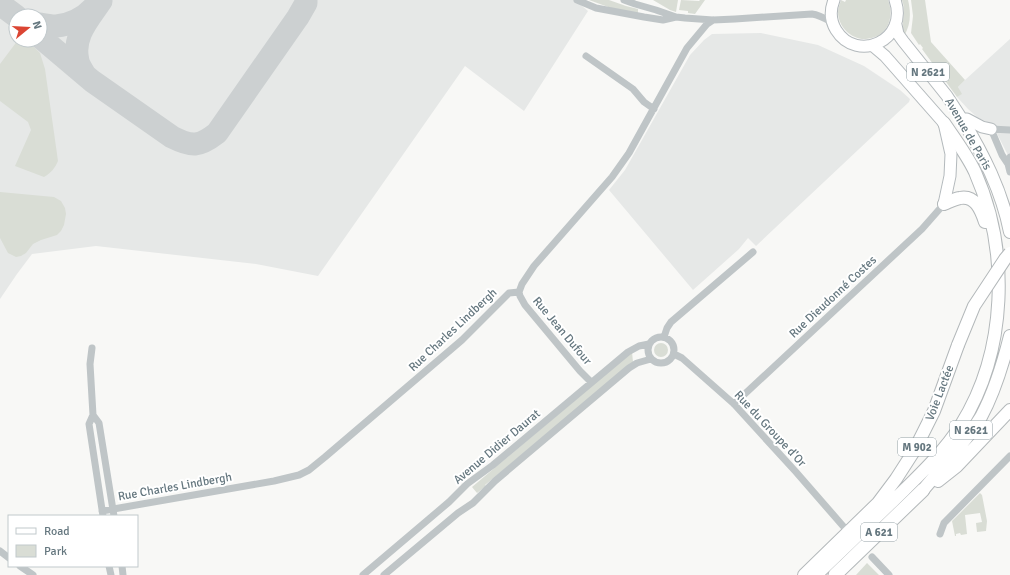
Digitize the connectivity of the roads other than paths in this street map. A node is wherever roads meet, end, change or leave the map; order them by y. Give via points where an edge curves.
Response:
1 (577, 0) edge
2 (624, 0) edge
3 (834, 0) edge
4 (895, 0) edge
5 (676, 17) junction
6 (713, 20) junction
7 (833, 23) junction
8 (896, 25) junction
9 (872, 45) junction
10 (586, 56) dead end
11 (654, 109) junction
12 (962, 119) junction
13 (944, 123) junction
14 (991, 129) junction
15 (1010, 130) edge
16 (1009, 164) edge
17 (944, 204) junction
18 (1010, 232) edge
19 (753, 252) dead end
20 (1010, 253) edge
21 (998, 259) junction
22 (519, 292) junction
23 (1010, 336) edge
24 (664, 337) junction
25 (649, 344) junction
26 (92, 348) dead end
27 (674, 354) junction
28 (651, 359) junction
29 (591, 382) junction
30 (734, 404) junction
31 (1010, 410) edge
32 (93, 415) junction
33 (1010, 456) edge
34 (923, 490) junction
35 (113, 513) edge
36 (102, 514) edge
37 (843, 526) dead end
38 (940, 534) dead end
39 (872, 557) dead end
40 (21, 567) edge
41 (33, 575) edge
42 (363, 575) edge
43 (384, 575) edge
44 (804, 575) edge
45 (816, 575) edge
46 (835, 575) edge
47 (889, 575) edge

1 - 5 street via 596,8 644,18 663,20
2 - 5 street
3 - 7 main road via 831,13
4 - 8 main road via 898,12
5 - 6 street
6 - 7 street via 812,14
6 - 11 street via 688,48
7 - 9 main road via 847,41 859,45
8 - 9 main road via 884,40
8 - 12 main road, Avenue de Paris / N 2621 via 898,34
9 - 13 main road, Avenue de Paris / N 2621 via 885,56
10 - 11 street via 633,89
11 - 22 street via 612,177 534,266
12 - 14 main road
12 - 18 highway, Avenue de Paris / N 2621 via 987,163 1007,215
13 - 17 main road via 951,154 950,176
13 - 21 highway, Avenue de Paris / N 2621 via 966,156 982,190 993,226
14 - 15 street
14 - 16 street via 1002,155
17 - 21 highway via 961,198 973,200 982,214
17 - 30 street, Rue Dieudonné Costes via 922,229
19 - 24 street via 672,322
20 - 44 highway, Voie Lactée / M 902, bridge via 974,306 934,411 914,451 878,503
21 - 45 highway, Avenue de Paris / N 2621 via 998,306 988,363 976,397 960,426 924,470
22 - 29 street, Rue Jean Dufour via 525,305
22 - 35 street, Rue Charles Lindbergh via 509,294 462,340 309,470 299,475
23 - 34 highway, N 2621 via 995,388 980,417
24 - 25 street via 654,338
24 - 27 street via 673,343
25 - 28 street via 648,352
25 - 29 street, Avenue Didier Daurat via 628,352
26 - 32 street via 90,364
27 - 28 street via 669,361 662,363
27 - 30 street, Rue du Groupe d'Or via 682,358
28 - 43 street, Avenue Didier Daurat via 629,368 495,481 473,503 458,512
29 - 42 street, Avenue Didier Daurat via 494,465 467,484
30 - 37 street, Rue du Groupe d'Or
31 - 34 highway via 957,466
32 - 35 street via 99,423
32 - 36 street via 89,424
33 - 38 street via 944,523
34 - 46 highway, A 621
35 - 36 street, Rue Charles Lindbergh
39 - 47 street
40 - 41 street

